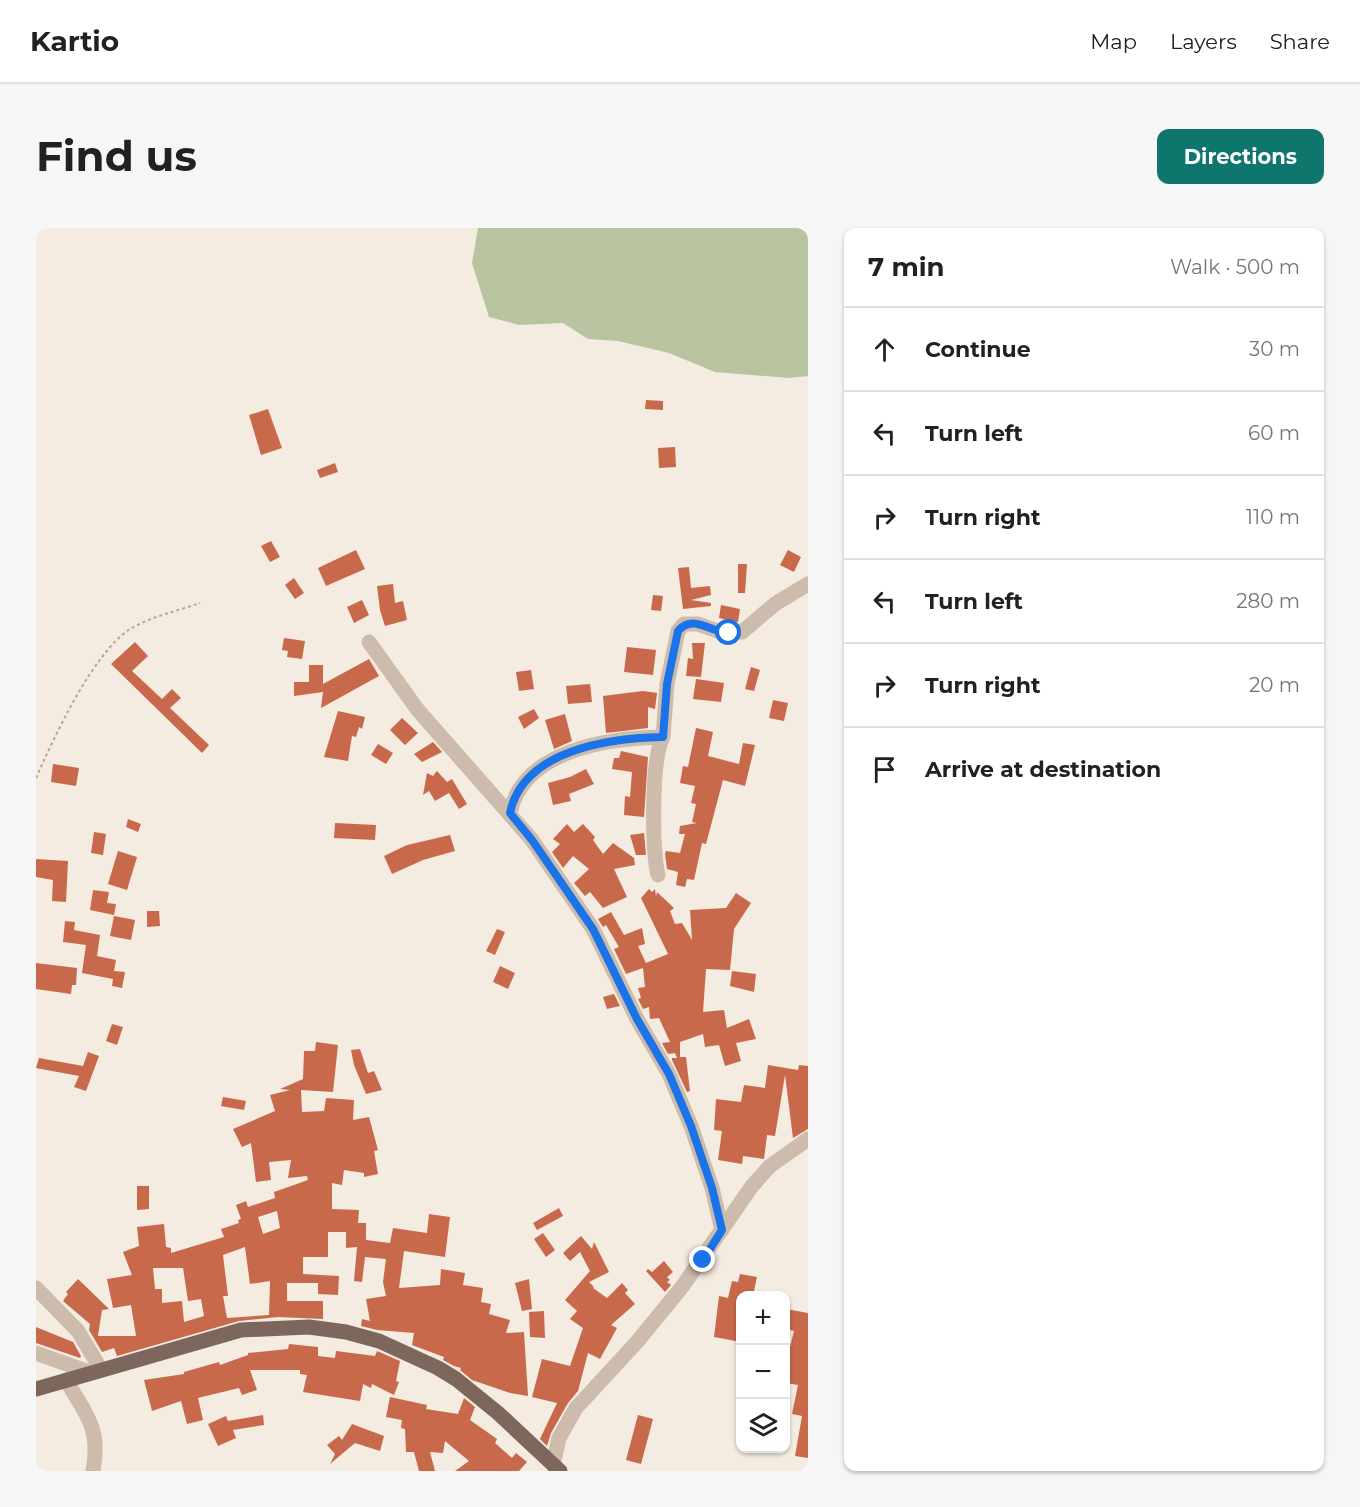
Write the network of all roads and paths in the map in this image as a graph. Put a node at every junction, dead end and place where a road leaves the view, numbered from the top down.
1 (808, 584) edge
2 (200, 603) dead end
3 (369, 642) dead end
4 (663, 737) junction
5 (36, 778) edge
6 (510, 813) junction
7 (658, 875) dead end
8 (808, 1138) edge
9 (722, 1230) junction
10 (36, 1288) edge
11 (36, 1353) edge
12 (95, 1370) junction
13 (66, 1380) junction
14 (36, 1389) edge
15 (556, 1468) edge
16 (93, 1471) edge

1 - 4 street
2 - 5 path
3 - 6 street
4 - 6 street
4 - 7 street
6 - 9 street
8 - 9 street
9 - 15 street
10 - 12 street
11 - 12 street
12 - 13 main road
12 - 15 main road
13 - 14 main road
13 - 16 street

